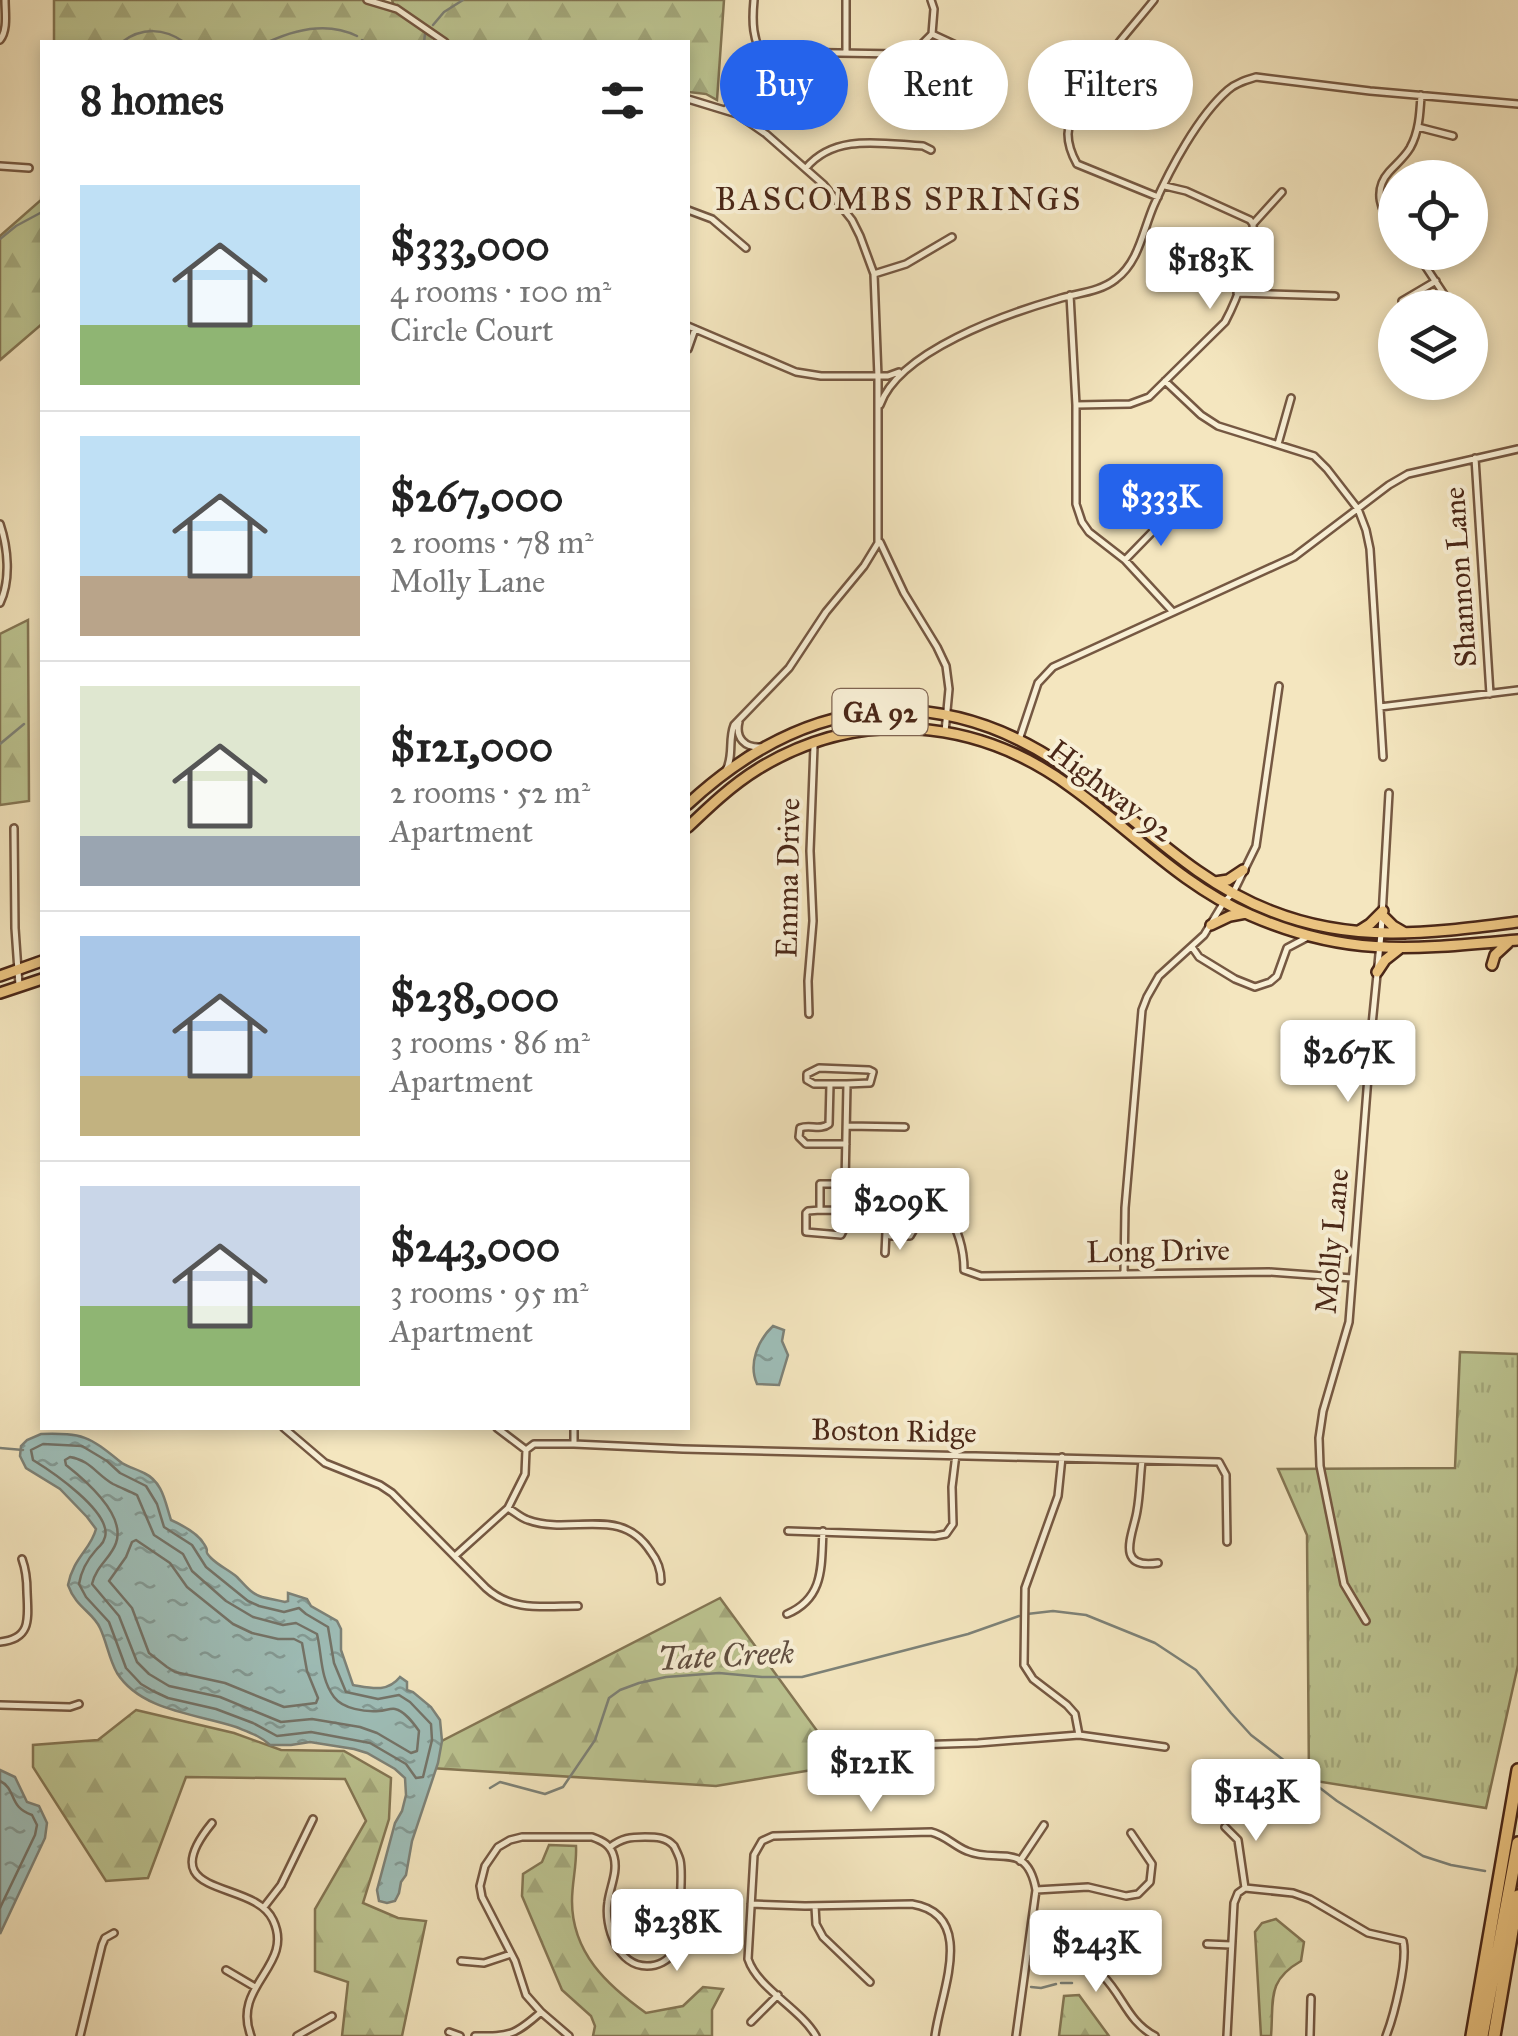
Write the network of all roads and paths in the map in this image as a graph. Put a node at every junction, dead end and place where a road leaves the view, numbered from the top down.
1 (5, 0) edge
2 (366, 0) edge
3 (754, 0) edge
4 (846, 0) edge
5 (931, 0) edge
6 (1154, 0) edge
7 (3, 9) edge
8 (932, 34) junction
9 (0, 40) edge
10 (441, 40) edge
11 (755, 40) edge
12 (846, 40) edge
13 (945, 40) edge
14 (848, 53) edge
15 (1422, 95) junction
16 (690, 100) edge
17 (1518, 104) edge
18 (720, 107) edge
19 (1418, 127) junction
20 (760, 130) edge
21 (1453, 136) dead end
22 (931, 150) dead end
23 (1401, 160) edge
24 (0, 166) edge
25 (29, 168) dead end
26 (806, 168) junction
27 (1165, 186) junction
28 (1282, 192) dead end
29 (1158, 197) junction
30 (690, 211) edge
31 (1253, 224) junction
32 (952, 237) dead end
33 (746, 248) dead end
34 (1428, 270) edge
35 (874, 274) junction
36 (1436, 281) junction
37 (1420, 290) edge
38 (1441, 290) edge
39 (1237, 293) junction
40 (1070, 295) junction
41 (1335, 296) dead end
42 (690, 327) edge
43 (696, 329) junction
44 (690, 344) edge
45 (907, 369) junction
46 (878, 380) junction
47 (1165, 381) junction
48 (892, 382) junction
49 (1291, 398) dead end
50 (1076, 405) junction
51 (877, 414) junction
52 (1278, 444) junction
53 (1518, 449) edge
54 (1476, 458) junction
55 (1358, 509) junction
56 (1166, 513) dead end
57 (0, 524) edge
58 (879, 538) junction
59 (1125, 560) junction
60 (0, 604) edge
61 (1173, 612) junction
62 (1278, 686) dead end
63 (1518, 690) edge
64 (1490, 694) junction
65 (1380, 707) junction
66 (947, 714) junction
67 (744, 715) junction
68 (945, 732) junction
69 (1019, 740) junction
70 (814, 742) junction
71 (761, 747) junction
72 (1383, 757) dead end
73 (724, 772) junction
74 (1389, 792) dead end
75 (690, 802) edge
76 (690, 825) edge
77 (14, 828) dead end
78 (1243, 870) junction
79 (1214, 882) junction
80 (1232, 893) junction
81 (1224, 902) junction
82 (1382, 913) junction
83 (1246, 914) junction
84 (1518, 922) edge
85 (1211, 925) junction
86 (1356, 932) junction
87 (1381, 934) junction
88 (1408, 934) junction
89 (1310, 937) junction
90 (1514, 941) edge
91 (1192, 947) junction
92 (1380, 948) junction
93 (1400, 949) junction
94 (40, 962) edge
95 (1492, 965) dead end
96 (18, 970) junction
97 (1377, 972) junction
98 (0, 976) edge
99 (40, 979) edge
100 (19, 987) junction
101 (0, 993) edge
102 (809, 1014) dead end
103 (830, 1084) junction
104 (847, 1084) junction
105 (847, 1126) junction
106 (905, 1127) dead end
107 (846, 1144) junction
108 (924, 1177) dead end
109 (845, 1184) junction
110 (916, 1196) junction
111 (943, 1200) junction
112 (820, 1210) junction
113 (844, 1210) junction
114 (886, 1212) junction
115 (913, 1212) junction
116 (886, 1232) junction
117 (885, 1253) dead end
118 (1124, 1274) junction
119 (1352, 1278) junction
120 (286, 1430) edge
121 (500, 1430) edge
122 (574, 1430) edge
123 (574, 1444) junction
124 (526, 1450) junction
125 (956, 1454) junction
126 (1062, 1457) junction
127 (1142, 1461) junction
128 (508, 1508) junction
129 (788, 1530) dead end
130 (824, 1531) junction
131 (1227, 1542) dead end
132 (456, 1556) junction
133 (22, 1559) dead end
134 (1158, 1562) dead end
135 (661, 1581) dead end
136 (578, 1606) dead end
137 (787, 1614) dead end
138 (1366, 1621) dead end
139 (0, 1642) edge
140 (0, 1704) edge
141 (79, 1704) dead end
142 (1079, 1734) junction
143 (1165, 1747) dead end
144 (871, 1750) dead end
145 (1518, 1770) edge
146 (313, 1819) dead end
147 (212, 1823) dead end
148 (1044, 1824) dead end
149 (1225, 1827) dead end
150 (1132, 1833) dead end
151 (1518, 1843) edge
152 (610, 1847) junction
153 (1020, 1861) junction
154 (1245, 1888) junction
155 (1036, 1890) junction
156 (1518, 1896) edge
157 (751, 1904) junction
158 (815, 1906) junction
159 (264, 1907) junction
160 (114, 1933) dead end
161 (1207, 1944) dead end
162 (1231, 1945) junction
163 (1028, 1952) junction
164 (511, 1954) junction
165 (667, 1959) junction
166 (461, 1961) dead end
167 (674, 1967) dead end
168 (226, 1970) dead end
169 (870, 1982) dead end
170 (255, 1987) junction
171 (778, 1995) junction
172 (1311, 1998) dead end
173 (541, 2012) junction
174 (332, 2016) dead end
175 (752, 2022) dead end
176 (449, 2032) dead end
177 (80, 2036) edge
178 (251, 2036) edge
179 (297, 2036) edge
180 (460, 2036) edge
181 (474, 2036) edge
182 (570, 2036) edge
183 (816, 2036) edge
184 (934, 2036) edge
185 (1016, 2036) edge
186 (1155, 2036) edge
187 (1227, 2036) edge
188 (1310, 2036) edge
189 (1386, 2036) edge
190 (1472, 2036) edge
191 (1482, 2036) edge
192 (1494, 2036) edge

1 - 7 street
2 - 10 street
3 - 11 street
4 - 12 street
5 - 8 street
6 - 29 street
7 - 9 street
8 - 13 street
8 - 14 street
15 - 17 street
15 - 19 street
15 - 27 street
16 - 18 street
19 - 21 street
19 - 23 street
20 - 26 street
22 - 26 street
24 - 25 street
26 - 35 street
27 - 29 street
27 - 31 street
28 - 31 street
29 - 40 street
30 - 33 street
31 - 39 street
32 - 35 street
34 - 36 street
35 - 46 street
36 - 37 street
36 - 38 street
39 - 41 street
39 - 47 street
40 - 45 street
40 - 50 street
42 - 43 street
43 - 44 street
43 - 46 street
45 - 46 street
45 - 48 street
46 - 48 street
46 - 51 street
47 - 50 street
47 - 52 street
48 - 51 street
49 - 52 street
50 - 59 street
51 - 58 street
52 - 55 street
53 - 54 street
54 - 55 street
54 - 64 street, Shannon Lane
55 - 61 street
55 - 65 street
56 - 59 street
57 - 60 street
58 - 66 street
58 - 67 street
59 - 61 street
61 - 69 street
62 - 78 street
63 - 64 street
64 - 65 street
65 - 72 street
66 - 68 street
66 - 69 main road, Highway 92 / GA 92
66 - 71 main road, Highway 92 / GA 92
67 - 71 street
67 - 73 street
68 - 70 main road, Highway 92 / GA 92
68 - 81 main road, Highway 92 / GA 92
69 - 79 main road, Highway 92 / GA 92
70 - 76 main road, Highway 92 / GA 92
70 - 102 street, Emma Drive
71 - 73 main road, Highway 92 / GA 92
73 - 75 main road, Highway 92 / GA 92
74 - 82 street, Molly Lane
77 - 96 street
78 - 79 main road
78 - 80 street
79 - 80 main road, Highway 92 / GA 92
80 - 81 street
80 - 86 main road, Highway 92 / GA 92
81 - 83 main road, Highway 92 / GA 92
81 - 85 street
82 - 86 main road
82 - 87 street, Molly Lane
82 - 88 main road
83 - 85 main road
83 - 89 main road, Highway 92 / GA 92
84 - 88 main road, Highway 92 / GA 92
85 - 91 street
86 - 87 main road, Highway 92 / GA 92
87 - 88 main road, Highway 92 / GA 92
87 - 92 street, Molly Lane
89 - 91 street
89 - 92 main road, Highway 92 / GA 92
90 - 93 main road, Highway 92 / GA 92
90 - 95 main road
91 - 118 street
92 - 93 main road, Highway 92 / GA 92
92 - 97 street, Molly Lane
93 - 97 main road
94 - 96 main road
96 - 98 main road
96 - 100 street
97 - 119 street, Molly Lane
99 - 100 main road
100 - 101 main road
103 - 104 street
103 - 104 street
103 - 107 street
104 - 105 street
105 - 106 street
105 - 107 street
107 - 109 street
108 - 111 street
109 - 110 street
109 - 112 street
110 - 111 street
110 - 115 street
111 - 118 street, Long Drive
112 - 113 street
112 - 113 street
113 - 114 street
114 - 115 street
114 - 116 street
115 - 116 street
116 - 117 street
118 - 119 street, Long Drive
119 - 138 street, Molly Lane
120 - 132 street
121 - 124 street
122 - 123 street
123 - 124 street, Boston Ridge
123 - 125 street, Boston Ridge
124 - 128 street
125 - 126 street, Boston Ridge
125 - 130 street
126 - 127 street, Boston Ridge
126 - 142 street
127 - 131 street, Boston Ridge
127 - 134 street
128 - 132 street
128 - 135 street
129 - 130 street
130 - 137 street
132 - 136 street
133 - 139 street
140 - 141 street
142 - 143 street
142 - 144 street
145 - 190 highway
146 - 159 street
147 - 159 street
148 - 153 street
149 - 154 street
150 - 155 street
151 - 191 highway
152 - 164 street
152 - 165 street
152 - 165 street
153 - 155 street
153 - 157 street
154 - 162 street
154 - 189 street
155 - 163 street
156 - 192 highway
157 - 158 street
157 - 171 street
158 - 169 street
158 - 184 street
159 - 170 street
160 - 177 street
161 - 162 street
162 - 187 street
163 - 185 street
163 - 186 street
164 - 166 street
164 - 173 street
165 - 167 street
168 - 170 street
170 - 178 street
171 - 175 street
171 - 183 street
172 - 188 street
173 - 181 street
173 - 182 street
174 - 179 street
176 - 180 street

